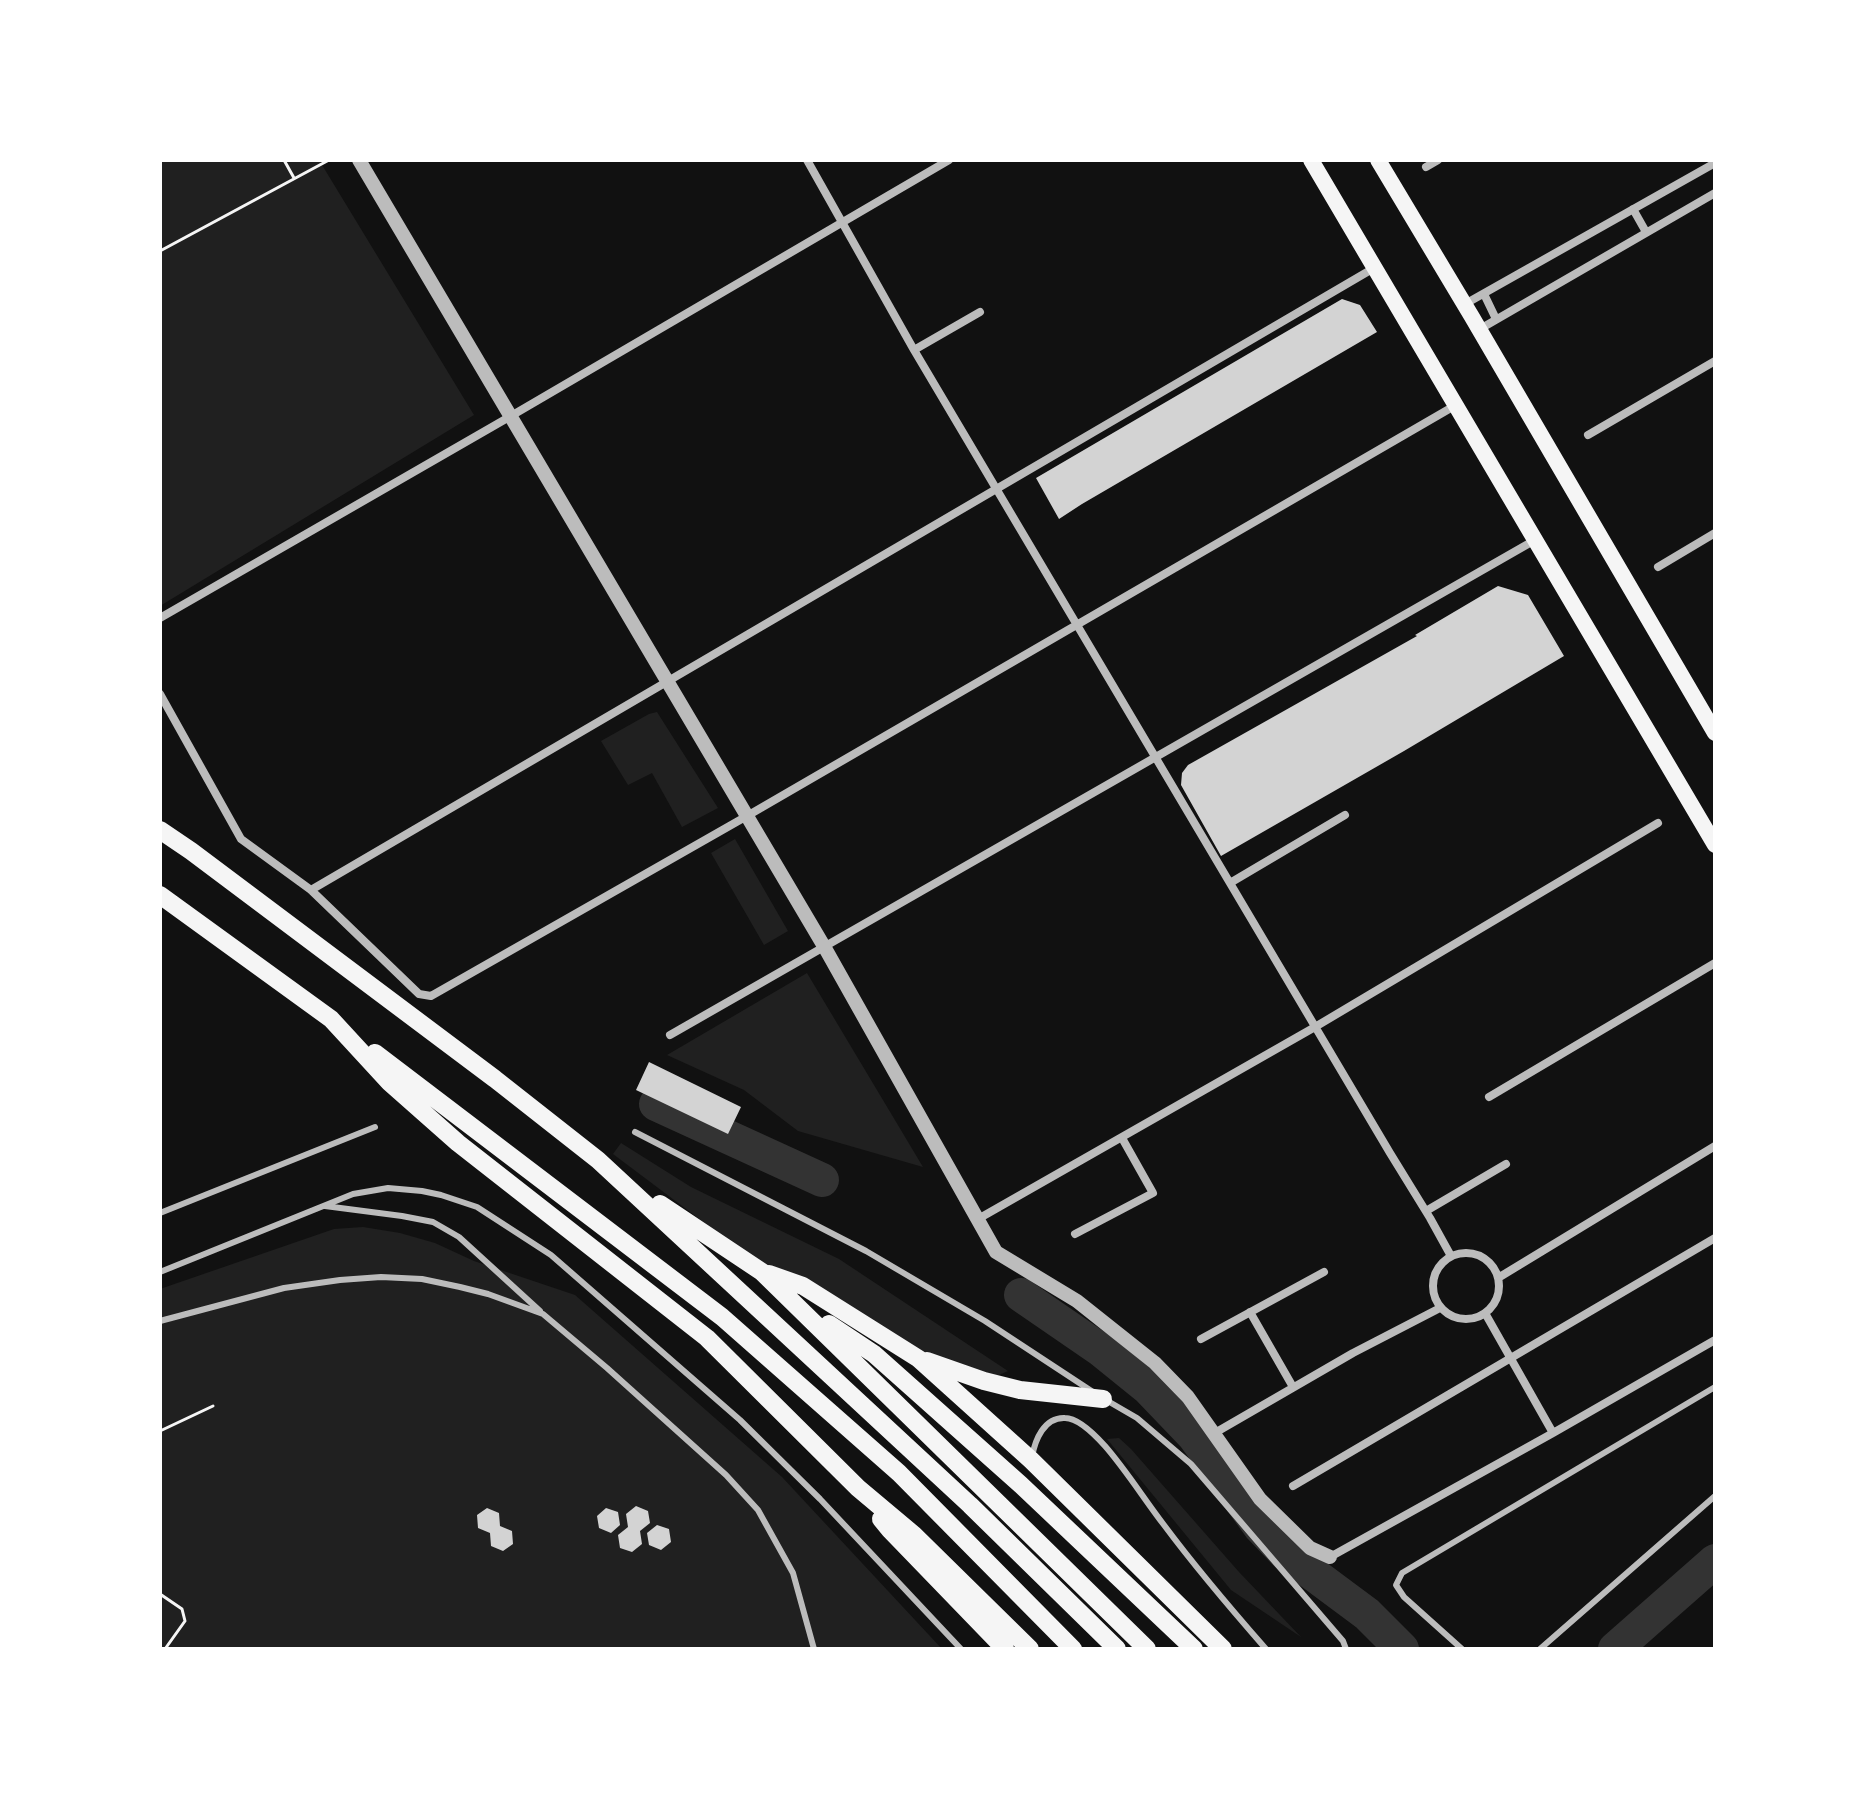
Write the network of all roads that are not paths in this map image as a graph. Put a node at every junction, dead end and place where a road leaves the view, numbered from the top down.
1 (359, 160) edge
2 (807, 160) edge
3 (949, 160) edge
4 (1311, 160) edge
5 (1378, 160) edge
6 (1438, 160) edge
7 (1715, 163) edge
8 (1426, 167) dead end
9 (1715, 193) edge
10 (1633, 209) junction
11 (843, 222) junction
12 (1646, 232) junction
13 (1374, 268) junction
14 (1484, 294) junction
15 (1465, 305) junction
16 (980, 312) dead end
17 (1496, 319) junction
18 (1479, 329) junction
19 (914, 350) junction
20 (1715, 361) edge
21 (1456, 405) junction
22 (511, 416) junction
23 (1588, 435) dead end
24 (996, 489) junction
25 (1715, 533) edge
26 (1535, 540) junction
27 (1658, 567) dead end
28 (160, 618) edge
29 (1077, 625) junction
30 (668, 681) junction
31 (160, 694) edge
32 (1715, 733) edge
33 (1156, 758) junction
34 (1345, 815) dead end
35 (747, 816) junction
36 (1658, 823) dead end
37 (160, 830) edge
38 (1715, 845) edge
39 (1230, 883) junction
40 (311, 890) junction
41 (160, 895) edge
42 (825, 948) junction
43 (1715, 963) edge
44 (331, 1019) junction
45 (1315, 1027) junction
46 (670, 1035) dead end
47 (1489, 1097) dead end
48 (375, 1127) dead end
49 (635, 1132) dead end
50 (1122, 1138) junction
51 (1715, 1146) edge
52 (1506, 1164) dead end
53 (614, 1174) junction
54 (324, 1206) junction
55 (1426, 1211) junction
56 (160, 1213) edge
57 (978, 1219) junction
58 (1075, 1234) dead end
59 (1715, 1238) edge
60 (1451, 1256) junction
61 (160, 1272) edge
62 (762, 1272) junction
63 (1324, 1272) dead end
64 (1498, 1278) junction
65 (1440, 1308) junction
66 (1250, 1312) junction
67 (1485, 1313) junction
68 (543, 1314) junction
69 (160, 1321) edge
70 (1201, 1339) dead end
71 (1715, 1340) edge
72 (919, 1359) junction
73 (1511, 1359) junction
74 (1293, 1387) junction
75 (1715, 1387) edge
76 (1103, 1399) junction
77 (1553, 1433) junction
78 (1213, 1434) junction
79 (1031, 1460) junction
80 (1293, 1486) dead end
81 (858, 1488) junction
82 (1715, 1496) edge
83 (1330, 1557) joint
84 (814, 1649) edge
85 (961, 1649) edge
86 (1005, 1649) edge
87 (1030, 1649) edge
88 (1073, 1649) edge
89 (1117, 1649) edge
90 (1147, 1649) edge
91 (1194, 1649) edge
92 (1223, 1649) edge
93 (1266, 1649) edge
94 (1346, 1649) edge
95 (1462, 1649) edge
96 (1540, 1649) edge

1 - 22 street
2 - 11 street
3 - 11 street
4 - 13 main road
5 - 15 main road
6 - 8 street
7 - 10 street
9 - 12 street
10 - 12 street
10 - 14 street
11 - 19 street
11 - 22 street
12 - 17 street
13 - 21 main road
13 - 24 street
14 - 15 street
14 - 17 street
15 - 18 main road
16 - 19 street
17 - 18 street
18 - 32 main road
19 - 24 street
20 - 23 street
21 - 26 main road
21 - 29 street
22 - 28 street
22 - 30 street
24 - 29 street
24 - 30 street
25 - 27 street
26 - 33 street
26 - 38 main road
29 - 33 street
29 - 35 street
30 - 35 street
30 - 40 street
31 - 40 street
33 - 39 street
33 - 42 street
34 - 39 street
35 - 40 street
35 - 42 street
36 - 45 street
37 - 53 highway
39 - 45 street
41 - 44 highway
42 - 46 street
42 - 57 street
43 - 47 street
44 - 81 highway
44 - 88 highway
45 - 50 street
45 - 55 street
48 - 56 lane
49 - 76 lane
50 - 57 street
50 - 58 street
51 - 64 street
52 - 55 street
53 - 62 highway
53 - 89 highway
54 - 61 lane
54 - 68 lane
54 - 85 lane
55 - 60 street
57 - 78 street
59 - 73 street
60 - 64 street
60 - 65 street
62 - 72 highway
62 - 90 highway
62 - 91 highway
63 - 66 street
64 - 67 street
65 - 67 street
65 - 74 street
66 - 70 street
66 - 74 street
67 - 73 street
68 - 69 lane
68 - 84 lane
71 - 77 street
72 - 76 highway
72 - 79 highway
73 - 77 street
73 - 80 street
74 - 78 street
75 - 95 lane
76 - 94 lane
77 - 83 street
78 - 83 street
79 - 92 highway
79 - 93 lane
81 - 86 highway
81 - 87 highway
82 - 96 lane

